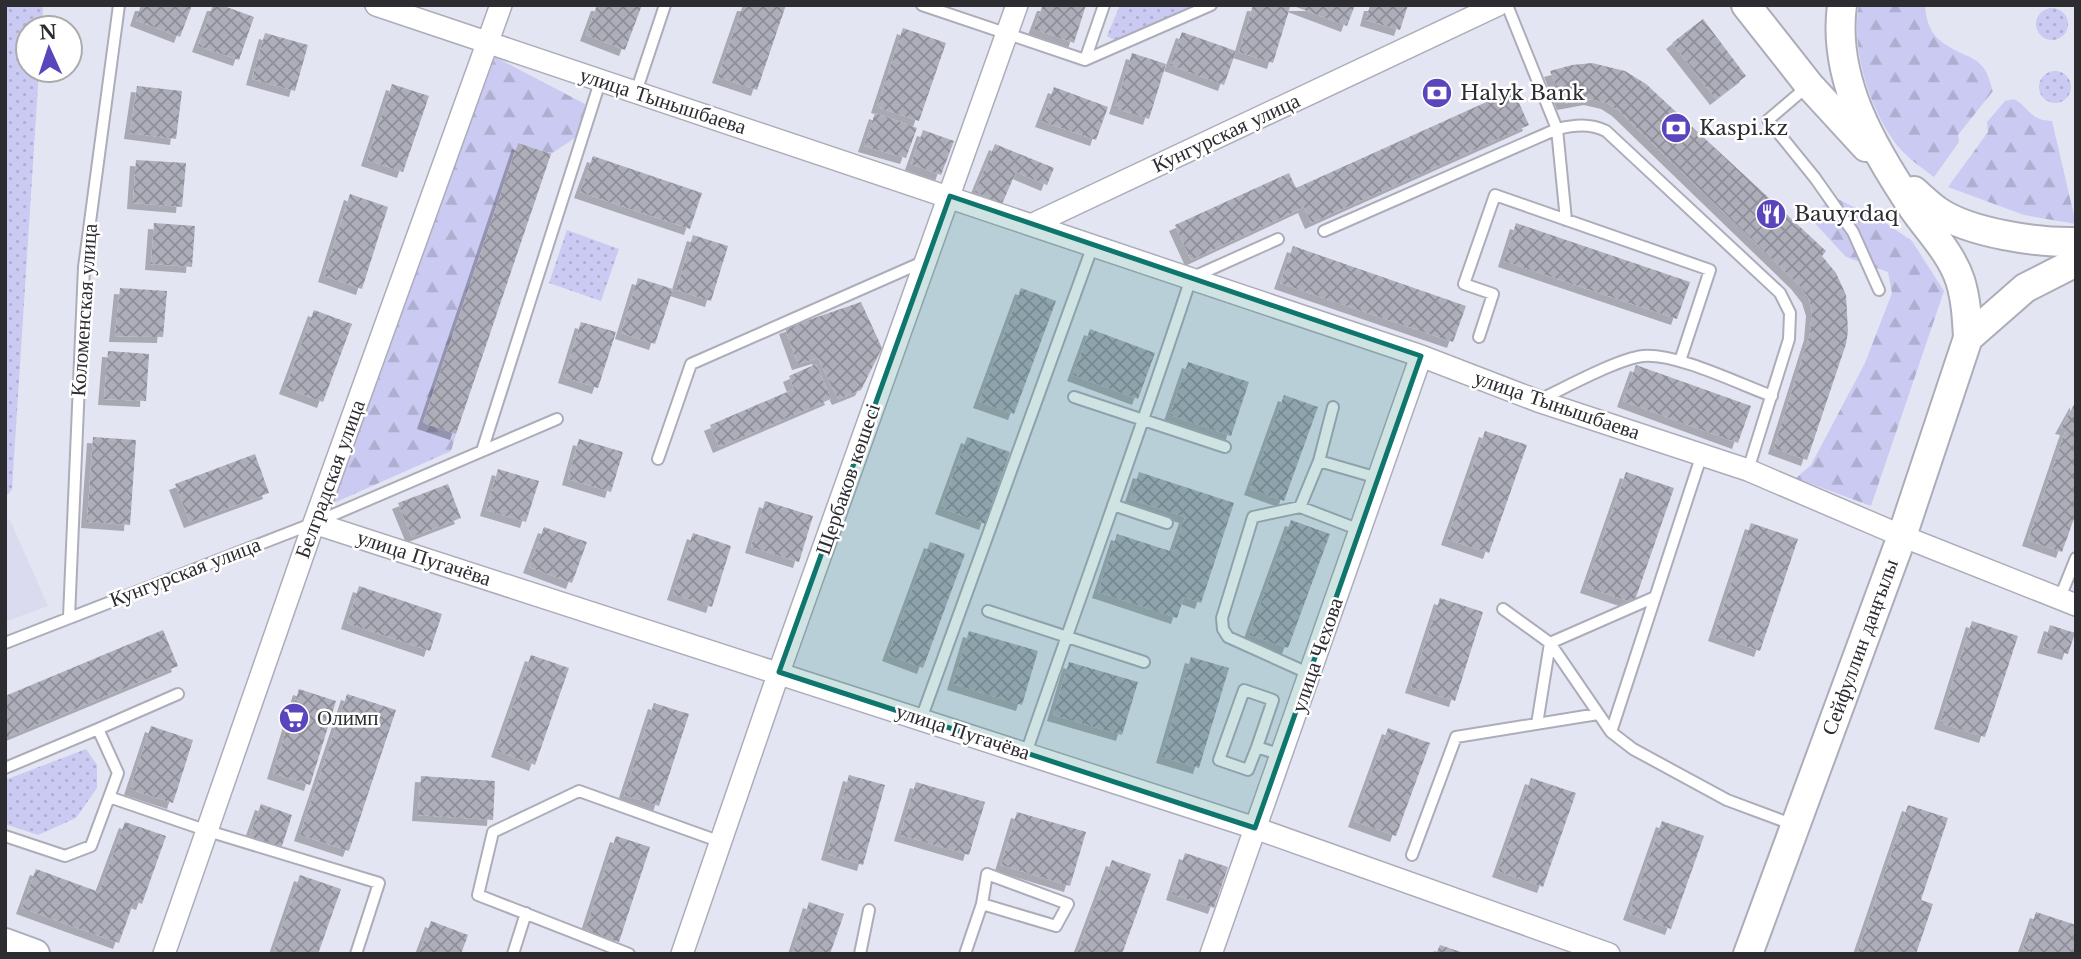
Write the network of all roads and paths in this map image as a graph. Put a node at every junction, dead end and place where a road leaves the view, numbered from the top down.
1 (119, 5) edge
2 (376, 5) edge
3 (501, 5) edge
4 (665, 5) edge
5 (922, 5) edge
6 (1017, 5) edge
7 (1104, 5) edge
8 (1211, 5) edge
9 (1498, 5) edge
10 (1507, 5) edge
11 (1746, 5) edge
12 (1842, 5) edge
13 (1006, 35) junction
14 (488, 43) junction
15 (1085, 60) junction
16 (600, 82) junction
17 (1809, 85) junction
18 (636, 92) junction
19 (1557, 129) junction
20 (1893, 173) junction
21 (950, 196) junction
22 (1566, 220) junction
23 (1031, 225) junction
24 (1324, 231) dead end
25 (1278, 239) dead end
26 (2076, 242) edge
27 (1093, 245) junction
28 (925, 261) junction
29 (2076, 262) edge
30 (1191, 278) junction
31 (1879, 290) dead end
32 (1479, 337) dead end
33 (1968, 338) junction
34 (1421, 356) junction
35 (1680, 361) junction
36 (1772, 396) junction
37 (1074, 397) dead end
38 (1538, 401) junction
39 (1333, 407) dead end
40 (557, 419) dead end
41 (1144, 421) junction
42 (1225, 447) dead end
43 (482, 451) junction
44 (1702, 454) junction
45 (658, 459) dead end
46 (1319, 461) junction
47 (1748, 470) junction
48 (1378, 478) junction
49 (1113, 505) junction
50 (1300, 507) junction
51 (314, 523) junction
52 (1167, 523) dead end
53 (1360, 530) junction
54 (1902, 536) junction
55 (2076, 558) edge
56 (1655, 597) junction
57 (2067, 602) edge
58 (1503, 609) dead end
59 (988, 611) dead end
60 (69, 617) junction
61 (1066, 636) junction
62 (5, 643) edge
63 (1550, 643) junction
64 (1144, 662) dead end
65 (779, 672) junction
66 (1310, 674) junction
67 (178, 694) dead end
68 (1598, 714) junction
69 (921, 719) junction
70 (1537, 724) junction
71 (98, 729) junction
72 (1611, 732) junction
73 (1257, 747) junction
74 (1026, 753) junction
75 (1281, 755) junction
76 (5, 768) edge
77 (109, 797) junction
78 (1794, 825) junction
79 (1255, 828) junction
80 (208, 831) junction
81 (5, 836) edge
82 (721, 842) junction
83 (1412, 855) dead end
84 (982, 904) junction
85 (869, 910) dead end
86 (526, 913) junction
87 (5, 943) edge
88 (1606, 953) edge
89 (35, 954) edge
90 (164, 954) edge
91 (356, 954) edge
92 (513, 954) edge
93 (629, 954) edge
94 (682, 954) edge
95 (860, 954) edge
96 (965, 954) edge
97 (1211, 954) edge
98 (1748, 954) edge

1 - 60 lane, Коломенская улица
2 - 14 street, улица Тынышбаева
3 - 14 street, Белградская улица
4 - 18 lane
5 - 13 lane
6 - 13 street, Щербаков көшесі
7 - 15 lane
8 - 15 lane
9 - 23 street, Кунгурская улица
10 - 19 lane
11 - 17 main road
12 - 20 main road
13 - 15 lane
13 - 21 street, Щербаков көшесі
14 - 16 street, улица Тынышбаева
14 - 51 street, Белградская улица
16 - 18 street, улица Тынышбаева
16 - 43 lane
17 - 20 main road
17 - 31 lane
18 - 21 street, улица Тынышбаева
19 - 22 lane
19 - 24 lane
19 - 36 lane
20 - 26 main road
20 - 33 main road, Сейфуллин даңғылы
21 - 23 street
21 - 28 street, Щербаков көшесі
22 - 32 lane
22 - 35 lane
23 - 27 street, улица Тынышбаева
25 - 30 lane
27 - 30 street, улица Тынышбаева
27 - 69 lane
28 - 45 lane
28 - 65 street, Щербаков көшесі
29 - 33 main road
30 - 34 street, улица Тынышбаева
30 - 41 lane
33 - 54 main road, Сейфуллин даңғылы
34 - 38 street, улица Тынышбаева
34 - 48 street, улица Чехова
35 - 36 lane
35 - 38 lane
36 - 47 lane
37 - 41 lane
38 - 44 street, улица Тынышбаева
39 - 46 lane
40 - 43 lane, Кунгурская улица
41 - 42 lane
41 - 49 lane
43 - 51 lane, Кунгурская улица
44 - 47 street, улица Тынышбаева
44 - 56 lane
46 - 48 lane
46 - 50 lane
47 - 54 street, улица Тынышбаева
48 - 53 street, улица Чехова
49 - 52 lane
49 - 61 lane
50 - 53 lane
50 - 66 lane
51 - 60 lane, Кунгурская улица
51 - 65 street, улица Пугачёва
51 - 80 street, Белградская улица
53 - 66 street, улица Чехова
54 - 57 street, улица Тынышбаева
54 - 78 main road, Сейфуллин даңғылы
55 - 57 lane
56 - 63 lane
56 - 72 lane
58 - 63 lane
59 - 61 lane
60 - 62 lane, Кунгурская улица
61 - 64 lane
61 - 74 lane
63 - 68 lane
63 - 70 lane
65 - 69 street, улица Пугачёва
65 - 82 street, Щербаков көшесі
66 - 75 street, улица Чехова
67 - 71 lane
68 - 70 lane
68 - 72 lane
69 - 74 street, улица Пугачёва
70 - 83 lane
71 - 76 lane
71 - 77 lane
72 - 78 lane
73 - 73 lane
73 - 75 lane
74 - 79 street, улица Пугачёва
75 - 79 street, улица Чехова
77 - 80 lane
77 - 81 lane
78 - 98 main road, Сейфуллин даңғылы
79 - 88 street, улица Пугачёва
79 - 97 street, улица Чехова
80 - 90 street, Белградская улица
80 - 91 lane
82 - 86 lane
82 - 94 street, Щербаков көшесі
84 - 84 lane
84 - 96 lane
85 - 95 lane
86 - 92 lane
86 - 93 lane
87 - 89 main road

